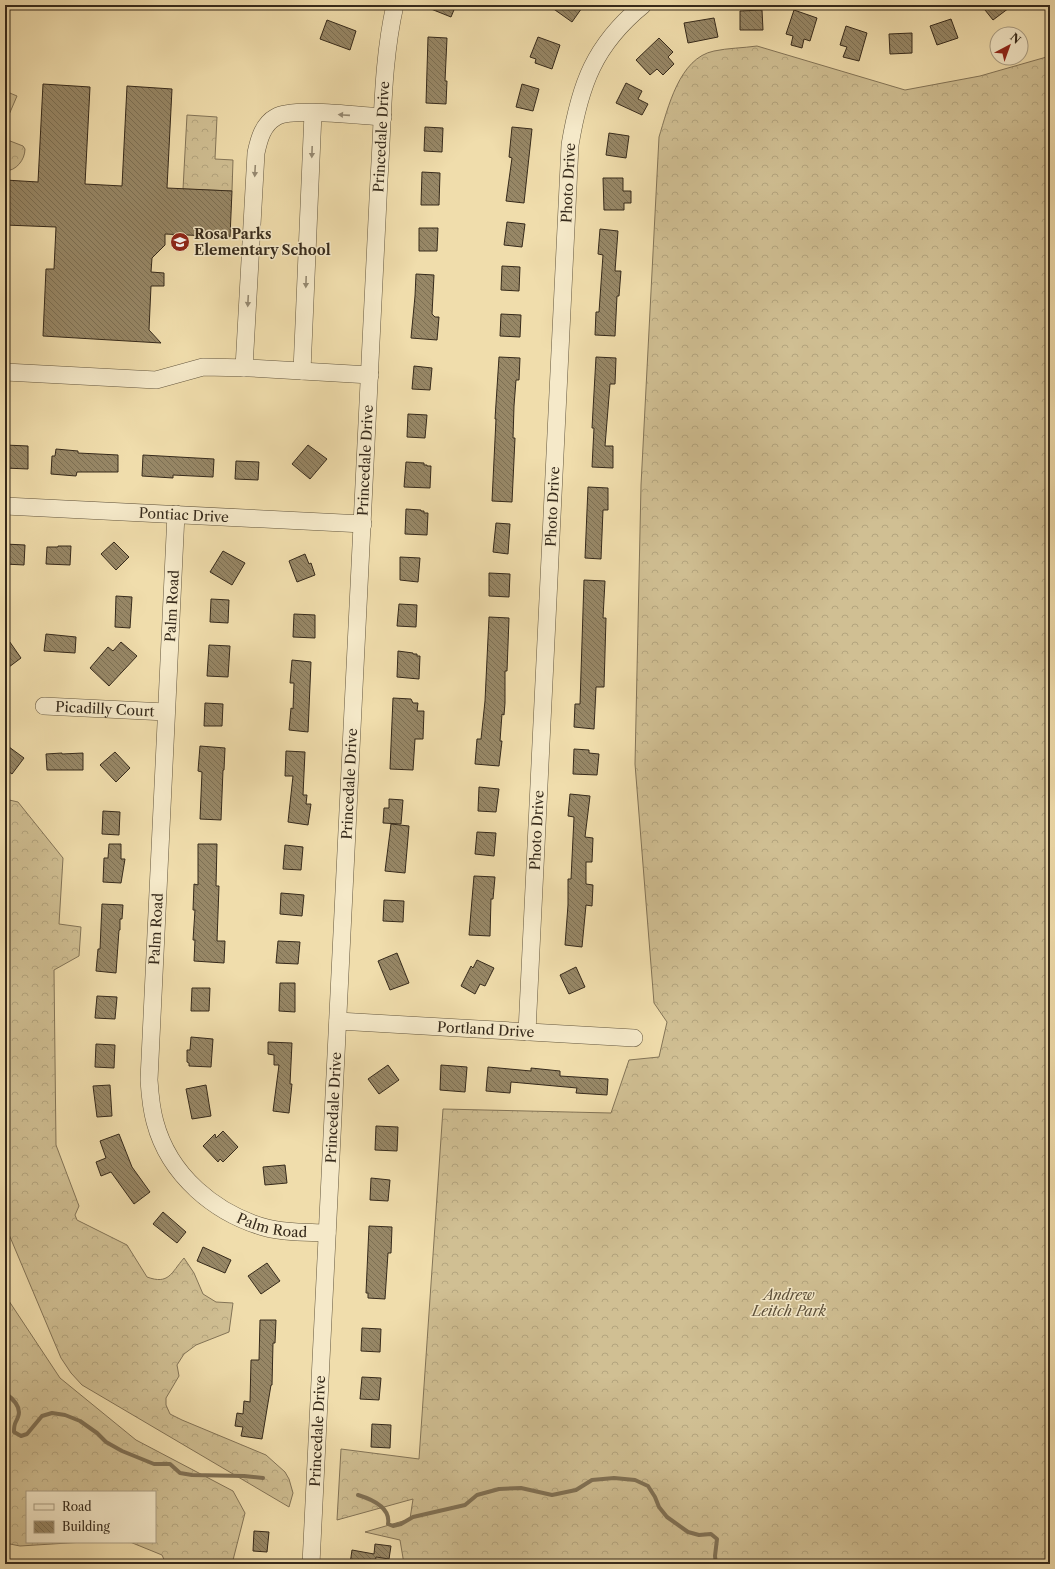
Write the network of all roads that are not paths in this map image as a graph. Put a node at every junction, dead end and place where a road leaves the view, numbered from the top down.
1 (395, 5) edge
2 (643, 5) edge
3 (313, 113) junction
4 (383, 117) junction
5 (244, 368) junction
6 (302, 371) junction
7 (5, 372) edge
8 (370, 375) junction
9 (5, 506) edge
10 (176, 514) junction
11 (363, 524) junction
12 (44, 706) dead end
13 (166, 712) junction
14 (338, 1021) junction
15 (527, 1032) junction
16 (634, 1038) dead end
17 (327, 1233) junction
18 (311, 1564) edge

1 - 4 street, Princedale Drive
2 - 15 street, Photo Drive
4 -> 3 street
3 -> 5 street
3 -> 6 street
4 - 8 street, Princedale Drive
5 - 6 street
5 - 7 street
6 - 8 street
8 - 11 street, Princedale Drive
9 - 10 street, Pontiac Drive
10 - 11 street, Pontiac Drive
10 - 13 street, Palm Road
11 - 14 street, Princedale Drive
12 - 13 street, Picadilly Court
13 - 17 street, Palm Road
14 - 15 street, Portland Drive
14 - 17 street, Princedale Drive
15 - 16 street, Portland Drive
17 - 18 street, Princedale Drive

